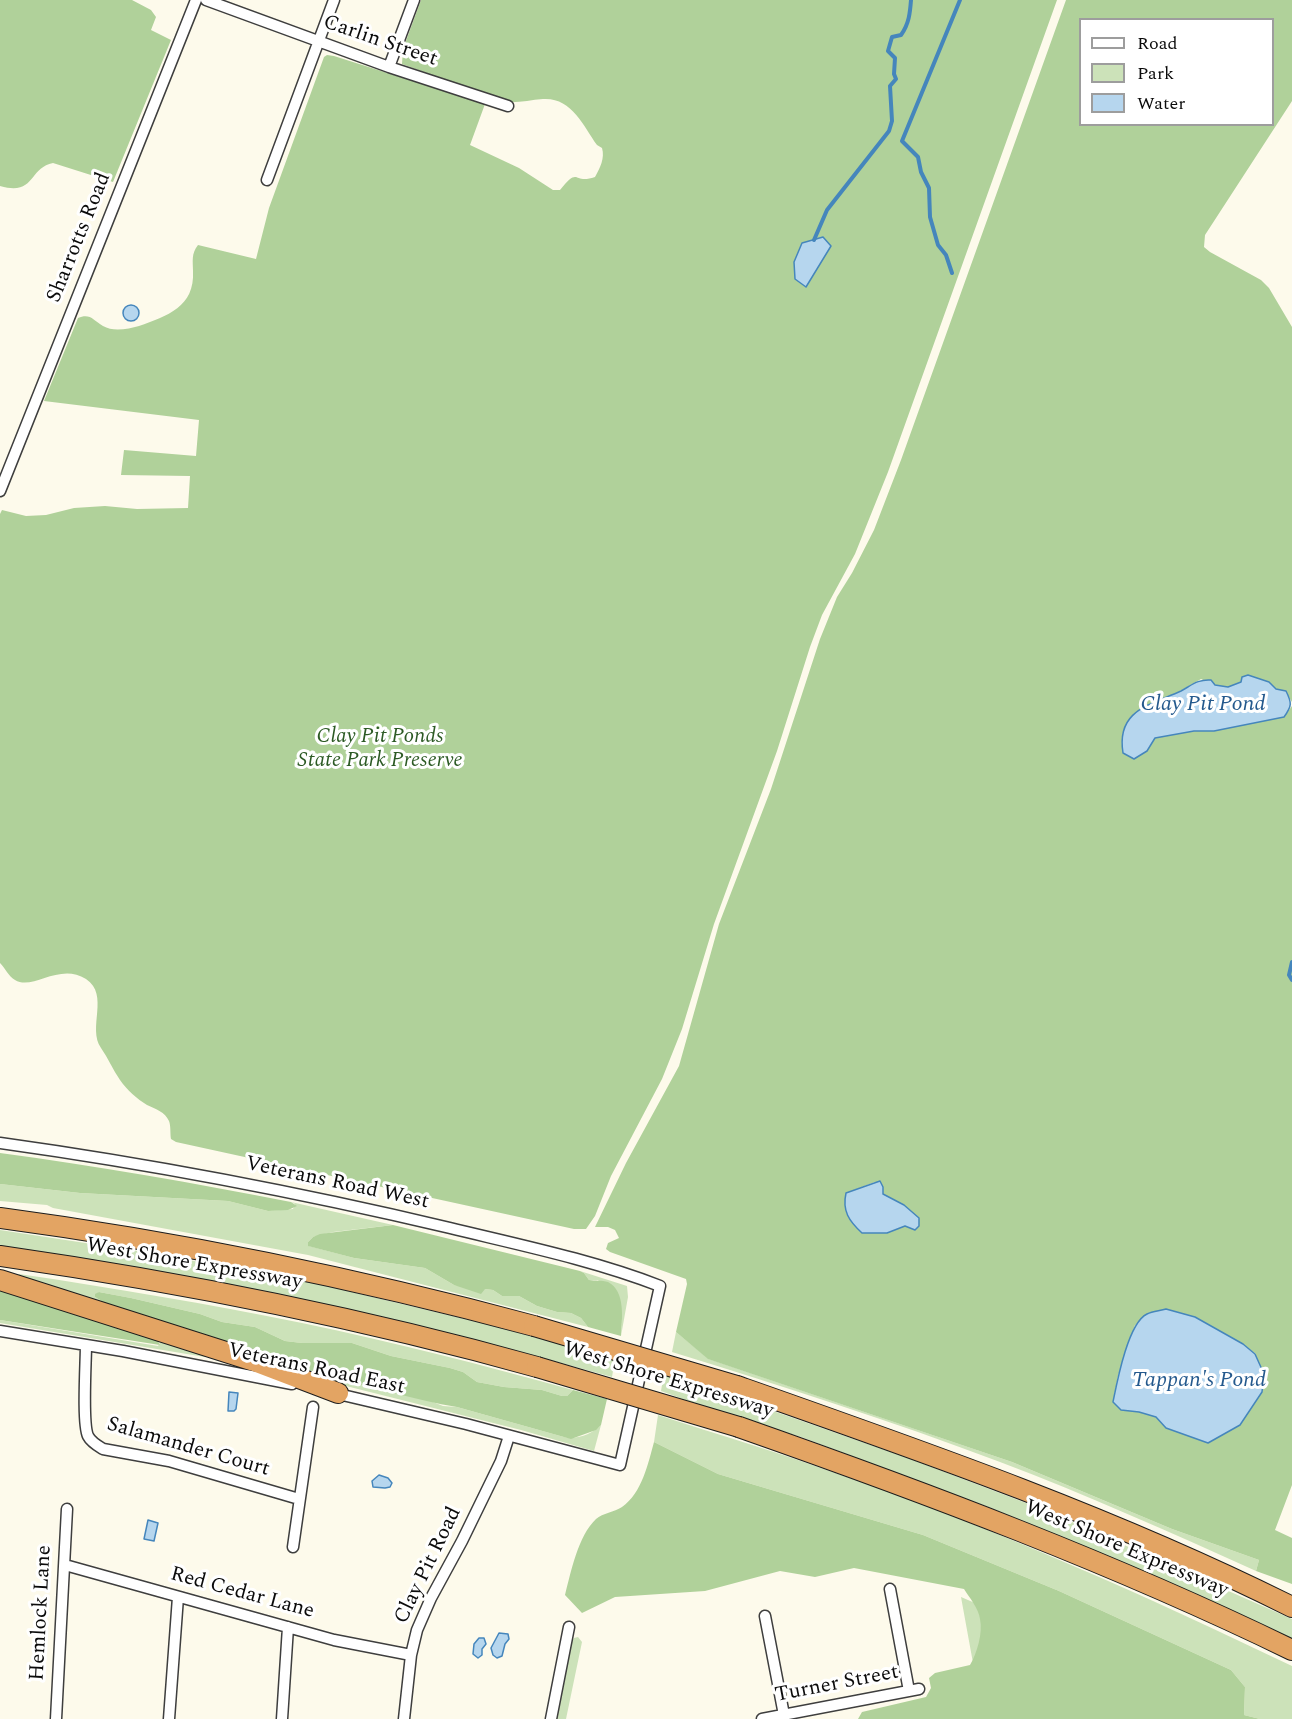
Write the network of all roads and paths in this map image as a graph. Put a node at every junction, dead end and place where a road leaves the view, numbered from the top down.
1 (196, 0) edge
2 (206, 0) edge
3 (334, 0) edge
4 (414, 0) edge
5 (319, 41) junction
6 (390, 67) junction
7 (507, 106) dead end
8 (267, 180) dead end
9 (0, 491) edge
10 (0, 1143) edge
11 (0, 1213) edge
12 (0, 1218) edge
13 (45, 1225) junction
14 (0, 1256) edge
15 (0, 1280) edge
16 (0, 1331) edge
17 (86, 1345) junction
18 (338, 1394) junction
19 (313, 1407) dead end
20 (509, 1436) junction
21 (620, 1465) joint
22 (299, 1499) junction
23 (67, 1509) dead end
24 (293, 1547) dead end
25 (65, 1565) junction
26 (1251, 1587) junction
27 (890, 1589) dead end
28 (178, 1597) junction
29 (1292, 1599) edge
30 (1292, 1607) edge
31 (765, 1616) dead end
32 (288, 1627) junction
33 (568, 1627) dead end
34 (1292, 1650) edge
35 (411, 1655) junction
36 (784, 1715) junction
37 (809, 1715) edge
38 (56, 1719) edge
39 (170, 1719) edge
40 (282, 1719) edge
41 (404, 1719) edge
42 (551, 1719) edge
43 (762, 1719) edge

1 - 9 street, Sharrotts Road
2 - 5 street, Carlin Street
3 - 5 street
4 - 6 street
5 - 6 street, Carlin Street
5 - 8 street
6 - 7 street, Carlin Street
10 - 21 street, Veterans Road West
11 - 13 highway
12 - 13 highway, West Shore Expressway
13 - 26 highway, West Shore Expressway, bridge
14 - 34 highway, West Shore Expressway, bridge
15 - 18 highway
16 - 17 street, Veterans Road East
17 - 18 street, Veterans Road East
17 - 22 street, Salamander Court
18 - 20 street, Veterans Road East
19 - 22 street
20 - 21 street, Veterans Road East
20 - 35 street, Clay Pit Road
22 - 24 street
23 - 25 street, Hemlock Lane
25 - 28 street, Red Cedar Lane
25 - 38 street, Hemlock Lane
26 - 29 highway
26 - 30 highway, West Shore Expressway
27 - 37 street, Turner Street
28 - 32 street, Red Cedar Lane
28 - 39 street
31 - 36 street
32 - 35 street, Red Cedar Lane
32 - 40 street
33 - 42 street
35 - 41 street, Clay Pit Road
36 - 37 street, Turner Street
36 - 43 street, Turner Street

